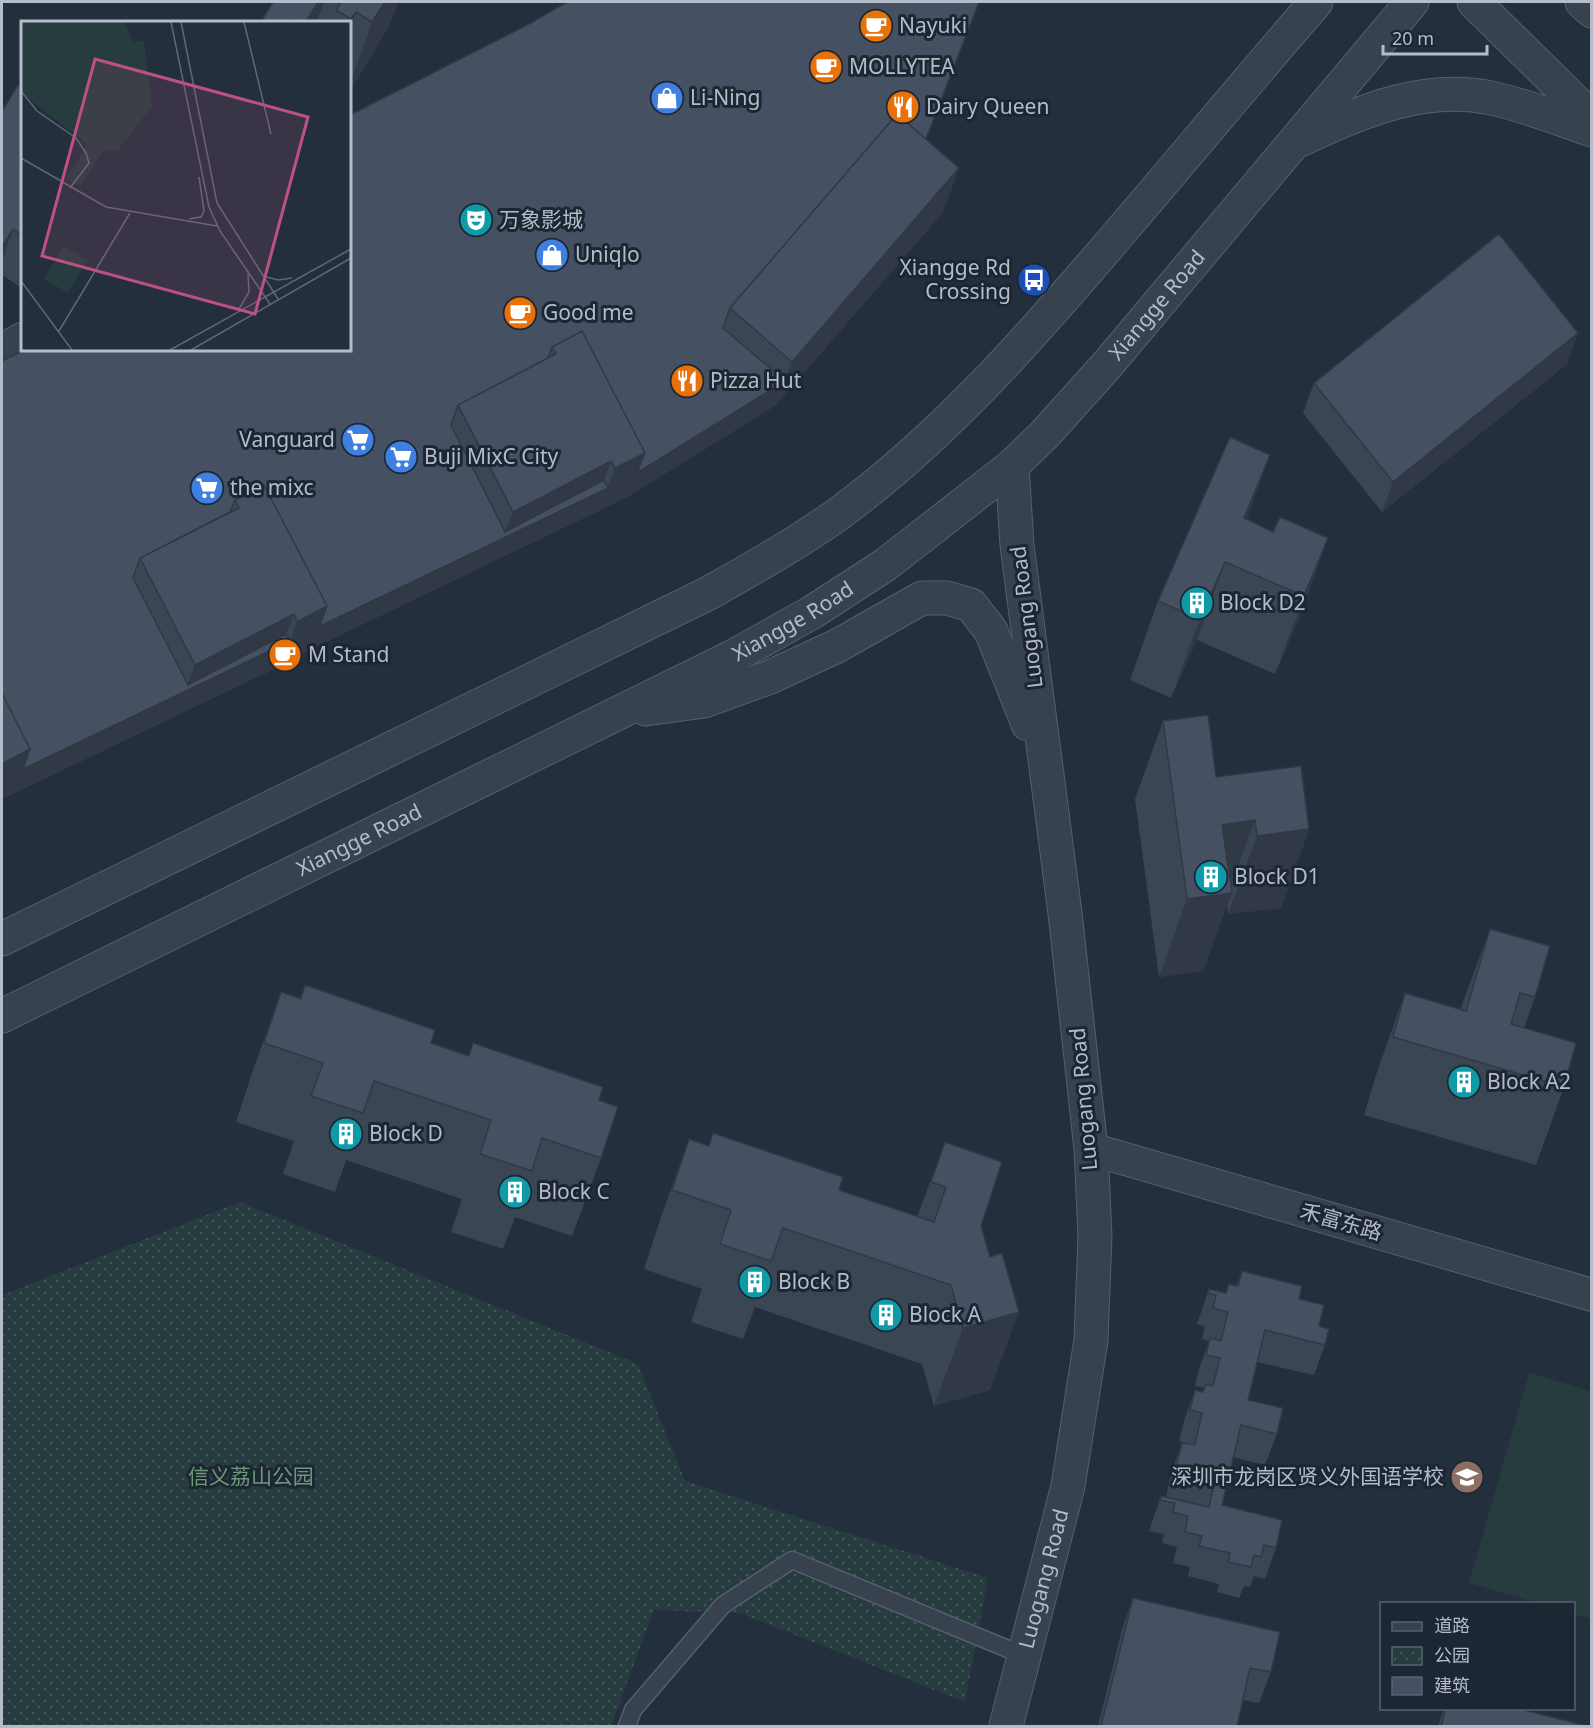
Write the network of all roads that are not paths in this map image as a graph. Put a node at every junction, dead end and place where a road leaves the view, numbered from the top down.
1 (1317, 2) edge
2 (1412, 2) edge
3 (1474, 2) edge
4 (1582, 2) edge
5 (1592, 11) edge
6 (1293, 16) edge
7 (1592, 118) edge
8 (1592, 130) edge
9 (1293, 144) junction
10 (21, 340) edge
11 (2, 350) edge
12 (1012, 466) junction
13 (618, 713) junction
14 (1046, 766) junction
15 (2, 939) edge
16 (2, 1016) edge
17 (1091, 1149) junction
18 (1592, 1295) edge
19 (1025, 1656) junction
20 (627, 1726) edge
21 (1006, 1726) edge

1 - 6 street
2 - 9 street, Xiangge Road
3 - 7 street
4 - 5 street
6 - 15 street
8 - 9 street
9 - 12 street, Xiangge Road
10 - 11 street
12 - 13 street, Xiangge Road
12 - 14 street, Luogang Road
13 - 14 street
13 - 16 street, Xiangge Road
14 - 17 street, Luogang Road
17 - 18 street, 禾富东路
17 - 19 street, Luogang Road
19 - 20 lane
19 - 21 street, Luogang Road

